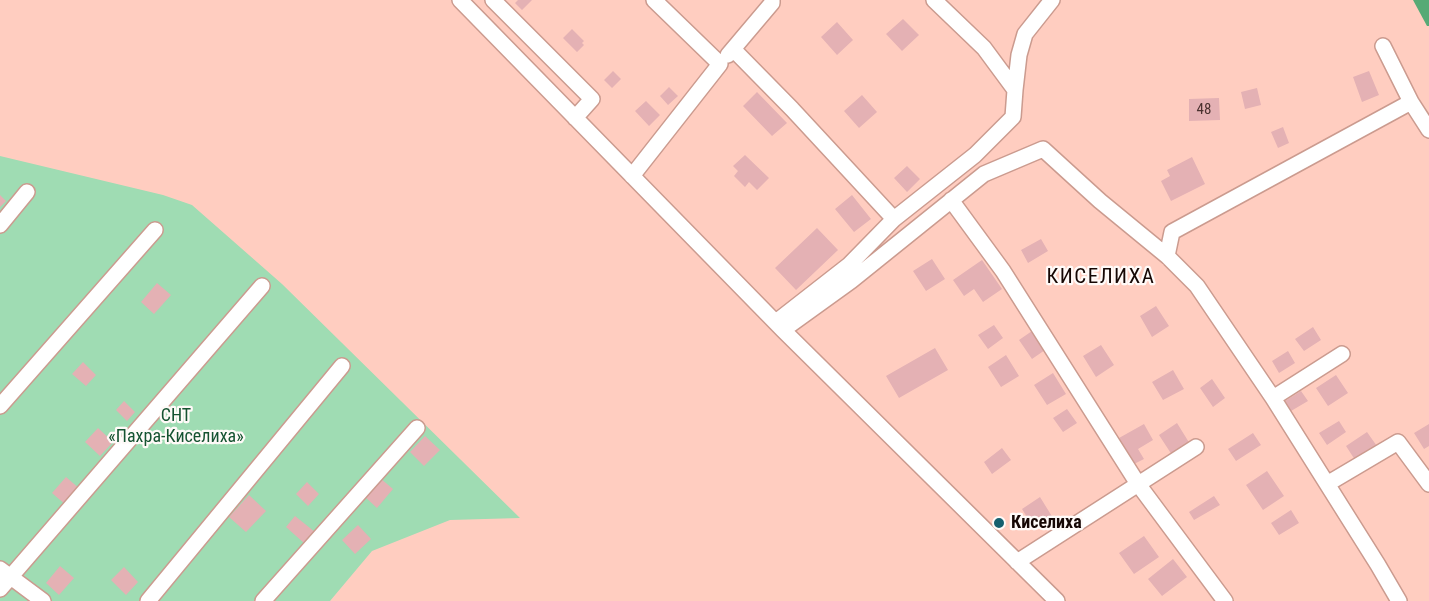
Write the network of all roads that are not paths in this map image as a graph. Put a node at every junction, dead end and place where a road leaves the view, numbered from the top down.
1 (459, 0) edge
2 (493, 0) edge
3 (654, 0) edge
4 (772, 0) edge
5 (934, 0) edge
6 (1052, 0) edge
7 (1383, 46) dead end
8 (734, 50) junction
9 (720, 64) junction
10 (1015, 90) junction
11 (1411, 102) junction
12 (575, 118) junction
13 (1429, 130) edge
14 (632, 176) junction
15 (27, 192) dead end
16 (951, 200) junction
17 (894, 219) junction
18 (0, 225) edge
19 (155, 230) dead end
20 (1167, 256) junction
21 (262, 286) dead end
22 (779, 326) junction
23 (1342, 354) dead end
24 (342, 366) dead end
25 (1273, 398) junction
26 (0, 406) edge
27 (417, 428) dead end
28 (1196, 447) dead end
29 (1138, 484) junction
30 (1327, 484) junction
31 (1429, 484) edge
32 (1017, 562) junction
33 (5, 573) edge
34 (0, 589) edge
35 (43, 601) edge
36 (148, 601) edge
37 (263, 601) edge
38 (1057, 601) edge
39 (1225, 601) edge
40 (1398, 601) edge

1 - 12 street
2 - 12 street
3 - 9 street
4 - 8 street
5 - 10 street
6 - 10 street
7 - 11 street
8 - 9 street
8 - 17 street
9 - 14 street
10 - 17 street
11 - 13 street
11 - 20 street
12 - 14 street
14 - 22 street
15 - 18 street
16 - 20 street
16 - 22 street
16 - 29 street
17 - 22 street
19 - 26 street
20 - 25 street
21 - 33 street
22 - 32 street
23 - 25 street
24 - 36 street
25 - 30 street
27 - 37 street
28 - 29 street
29 - 32 street
29 - 39 street
30 - 31 street
30 - 40 street
32 - 38 street
33 - 34 street
33 - 35 street

